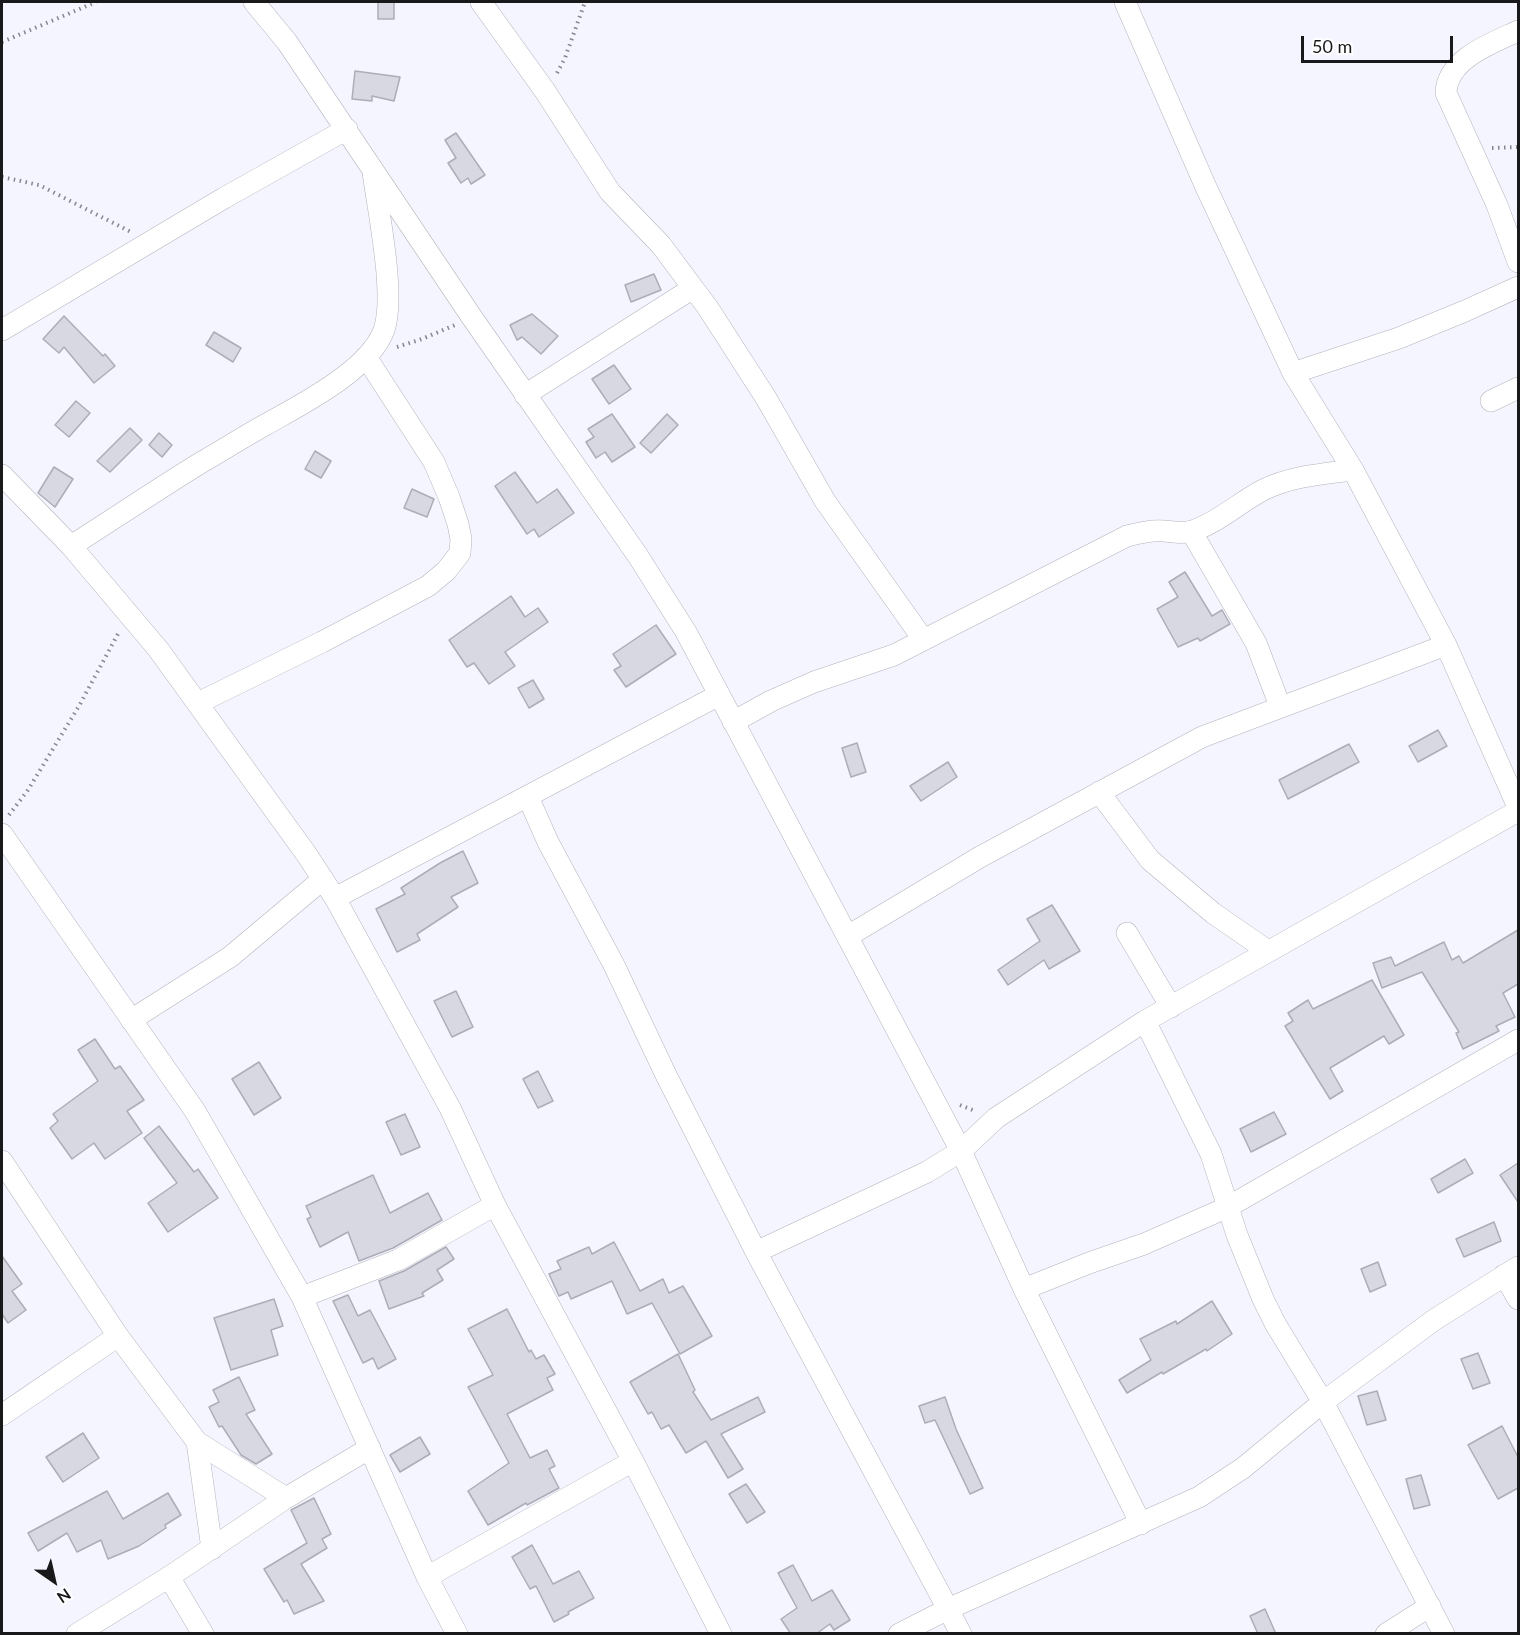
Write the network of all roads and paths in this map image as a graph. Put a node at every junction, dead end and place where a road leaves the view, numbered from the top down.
1 (96, 2) edge
2 (254, 2) edge
3 (481, 2) edge
4 (585, 2) edge
5 (1125, 2) edge
6 (1518, 31) edge
7 (2, 42) edge
8 (545, 90) junction
9 (346, 129) junction
10 (372, 166) junction
11 (2, 177) edge
12 (150, 241) junction
13 (1518, 262) edge
14 (1518, 287) edge
15 (693, 288) junction
16 (471, 316) junction
17 (2, 330) edge
18 (366, 357) junction
19 (1293, 373) junction
20 (1518, 388) edge
21 (525, 395) junction
22 (1491, 402) dead end
23 (1353, 470) junction
24 (2, 475) edge
25 (1191, 531) junction
26 (71, 546) junction
27 (129, 613) junction
28 (923, 639) junction
29 (1446, 645) junction
30 (719, 695) junction
31 (198, 703) junction
32 (1280, 706) junction
33 (733, 722) junction
34 (1099, 792) junction
35 (528, 797) junction
36 (1518, 809) edge
37 (4, 826) edge
38 (323, 879) junction
39 (335, 898) junction
40 (1128, 933) dead end
41 (848, 936) junction
42 (1268, 951) junction
43 (1171, 1007) junction
44 (131, 1020) junction
45 (1145, 1021) junction
46 (1518, 1041) edge
47 (961, 1151) junction
48 (2, 1161) edge
49 (495, 1204) junction
50 (1228, 1207) junction
51 (756, 1252) junction
52 (1511, 1271) edge
53 (1024, 1289) junction
54 (302, 1297) junction
55 (1518, 1299) edge
56 (118, 1336) junction
57 (1323, 1402) junction
58 (2, 1415) edge
59 (197, 1442) junction
60 (370, 1448) junction
61 (633, 1461) junction
62 (286, 1497) junction
63 (1141, 1524) junction
64 (212, 1549) junction
65 (427, 1577) junction
66 (169, 1578) junction
67 (1430, 1606) junction
68 (948, 1609) junction
69 (77, 1634) edge
70 (203, 1634) edge
71 (457, 1634) edge
72 (721, 1634) edge
73 (899, 1634) edge
74 (961, 1634) edge
75 (1386, 1634) edge
76 (1444, 1634) edge

1 - 7 path
2 - 9 street
3 - 8 street
4 - 8 path
5 - 19 street
6 - 13 street
8 - 15 street
9 - 10 street
9 - 12 street
10 - 16 street
10 - 18 street
11 - 12 path
12 - 17 street
14 - 19 street
15 - 21 street
15 - 28 street
16 - 18 path
16 - 21 street
18 - 26 street
18 - 31 street
19 - 23 street
20 - 22 street
21 - 30 street
23 - 25 street
23 - 29 street
24 - 26 street
25 - 28 street
25 - 32 street
26 - 27 street
27 - 31 street
27 - 37 path
28 - 33 street
29 - 32 street
29 - 36 street
30 - 33 street
30 - 35 street
31 - 38 street
32 - 34 street
33 - 41 street
34 - 41 street
34 - 42 street
35 - 39 street
35 - 51 street
36 - 42 street
37 - 44 street
38 - 39 street
38 - 44 street
39 - 49 street
40 - 43 street
41 - 47 street
42 - 43 street
43 - 45 street
44 - 54 street
45 - 47 street
45 - 50 street
46 - 50 street
47 - 51 street
47 - 53 street
48 - 56 street
49 - 54 street
49 - 61 street
50 - 53 street
50 - 57 street
51 - 68 street
52 - 55 street
52 - 57 street
53 - 63 street
54 - 60 street
56 - 58 street
56 - 59 street
57 - 63 street
57 - 67 street
59 - 62 street
59 - 64 street
60 - 62 street
60 - 65 street
61 - 65 street
61 - 72 street
62 - 64 street
63 - 68 street
64 - 66 street
65 - 71 street
66 - 69 street
66 - 70 street
67 - 75 street
67 - 76 street
68 - 73 street
68 - 74 street

